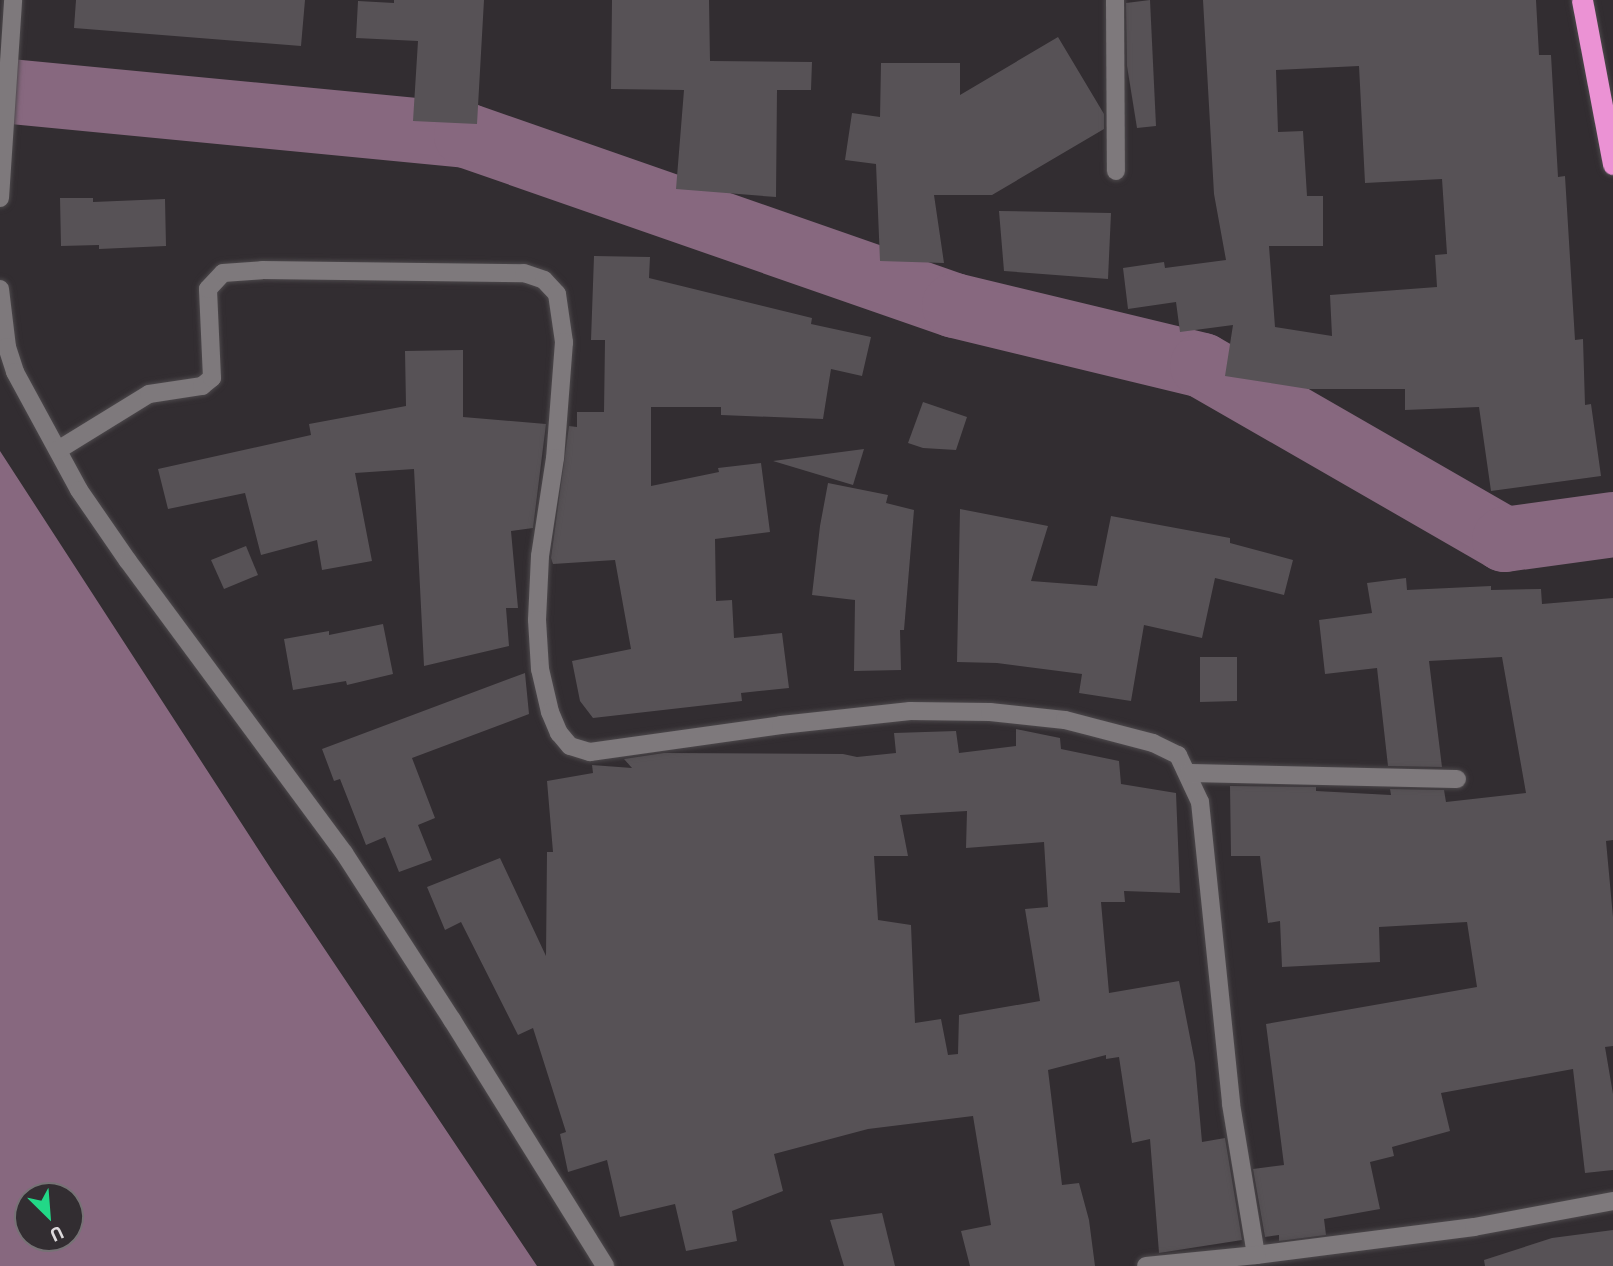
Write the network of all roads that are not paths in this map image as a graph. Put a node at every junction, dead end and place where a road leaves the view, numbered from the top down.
1 (13, 0) edge
2 (1115, 0) edge
3 (1582, 0) edge
4 (1605, 75) edge
5 (1613, 164) edge
6 (1116, 171) dead end
7 (0, 198) edge
8 (0, 289) edge
9 (58, 450) junction
10 (1189, 773) junction
11 (1457, 779) dead end
12 (1613, 1201) edge
13 (1256, 1255) junction
14 (605, 1266) edge
15 (1146, 1266) edge

1 - 7 street
2 - 6 street
3 - 4 highway
4 - 5 highway
8 - 9 street
9 - 10 street
9 - 14 street
10 - 11 street
10 - 13 street
12 - 13 street
13 - 15 street

